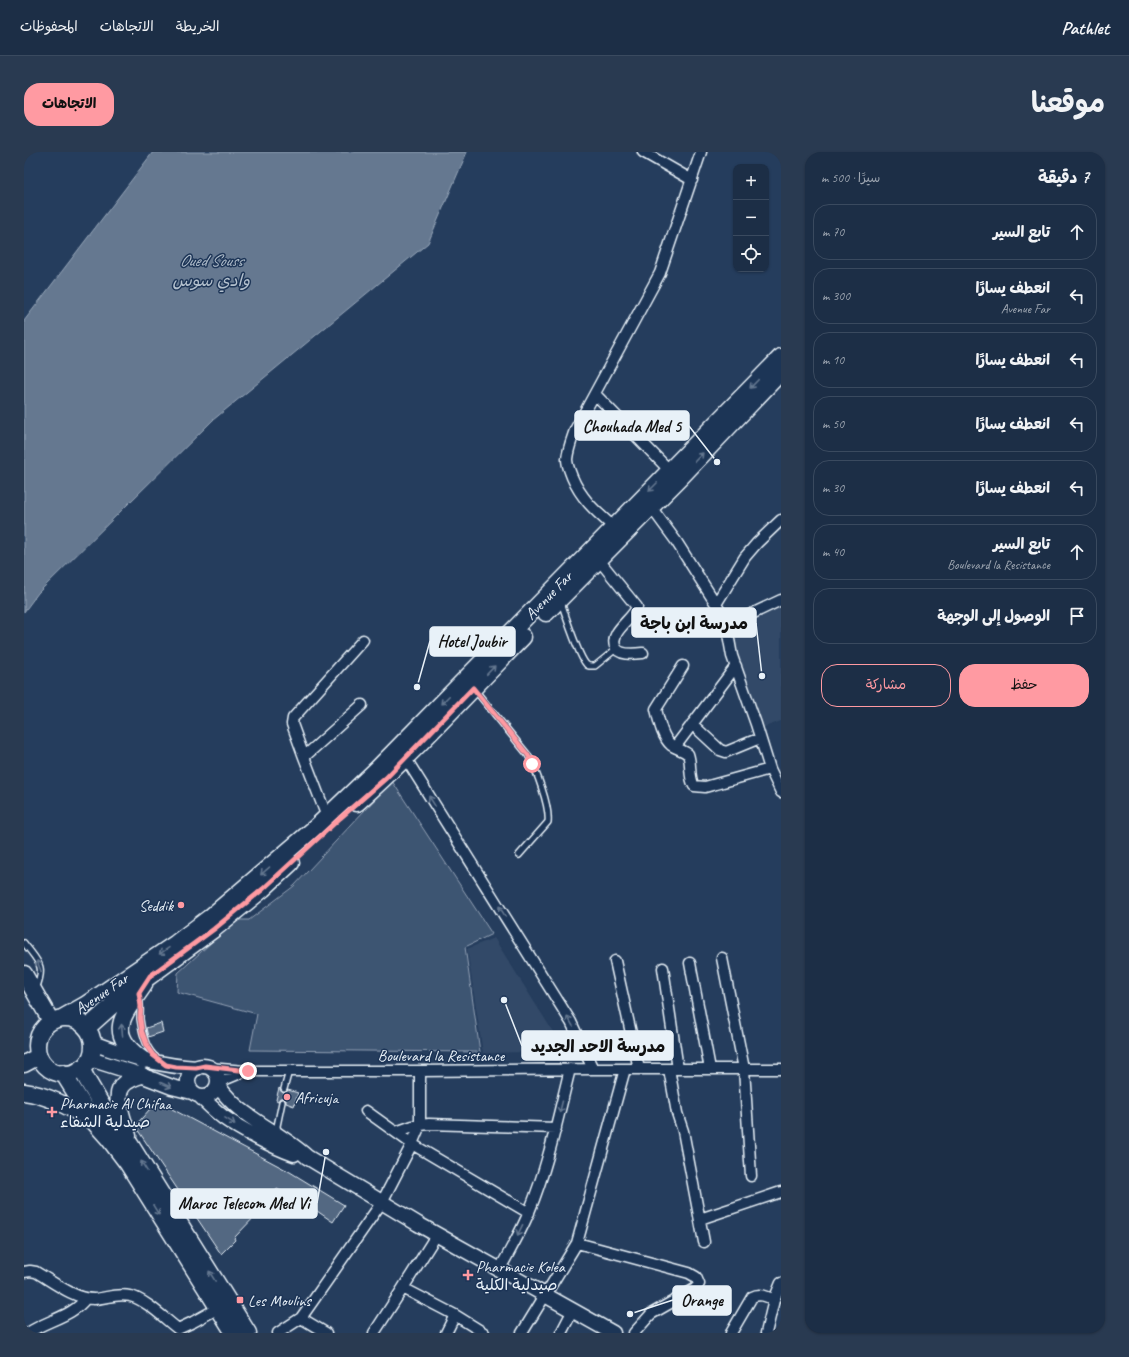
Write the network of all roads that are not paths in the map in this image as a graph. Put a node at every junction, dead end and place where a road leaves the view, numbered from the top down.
1 (644, 152) edge
2 (701, 152) edge
3 (692, 180) junction
4 (779, 368) edge
5 (595, 394) junction
6 (674, 474) junction
7 (651, 507) junction
8 (781, 520) edge
9 (618, 531) junction
10 (599, 560) junction
11 (560, 599) junction
12 (781, 600) edge
13 (716, 604) junction
14 (726, 623) junction
15 (362, 640) dead end
16 (616, 649) junction
17 (643, 653) dead end
18 (683, 666) dead end
19 (736, 666) junction
20 (473, 688) junction
21 (362, 705) dead end
22 (692, 724) junction
23 (760, 738) junction
24 (675, 746) junction
25 (402, 752) junction
26 (304, 757) junction
27 (770, 769) junction
28 (781, 792) edge
29 (327, 817) junction
30 (519, 855) dead end
31 (24, 943) edge
32 (722, 958) dead end
33 (615, 960) dead end
34 (690, 963) dead end
35 (663, 968) dead end
36 (24, 974) edge
37 (150, 976) junction
38 (34, 992) junction
39 (139, 993) junction
40 (57, 1020) junction
41 (90, 1036) junction
42 (39, 1056) junction
43 (85, 1063) junction
44 (24, 1064) edge
45 (166, 1065) junction
46 (142, 1067) junction
47 (203, 1068) junction
48 (570, 1069) junction
49 (594, 1069) junction
50 (625, 1069) junction
51 (639, 1069) junction
52 (673, 1069) junction
53 (710, 1069) junction
54 (744, 1069) junction
55 (781, 1069) edge
56 (245, 1071) junction
57 (289, 1071) junction
58 (420, 1071) junction
59 (63, 1073) junction
60 (218, 1084) junction
61 (284, 1089) dead end
62 (24, 1092) edge
63 (196, 1094) junction
64 (282, 1102) dead end
65 (366, 1111) dead end
66 (93, 1121) junction
67 (420, 1125) junction
68 (556, 1128) junction
69 (396, 1132) junction
70 (279, 1136) junction
71 (130, 1144) junction
72 (412, 1144) junction
73 (307, 1157) junction
74 (751, 1176) dead end
75 (781, 1192) edge
76 (382, 1202) junction
77 (529, 1213) junction
78 (700, 1219) junction
79 (437, 1234) junction
80 (704, 1242) dead end
81 (576, 1243) junction
82 (500, 1269) junction
83 (24, 1272) edge
84 (781, 1283) edge
85 (403, 1288) junction
86 (546, 1295) junction
87 (86, 1298) junction
88 (774, 1300) junction
89 (223, 1305) junction
90 (573, 1310) junction
91 (455, 1315) junction
92 (301, 1318) junction
93 (178, 1331) edge
94 (28, 1333) edge
95 (234, 1333) edge
96 (248, 1333) edge
97 (278, 1333) edge
98 (326, 1333) edge
99 (374, 1333) edge
100 (446, 1333) edge
101 (484, 1333) edge
102 (522, 1333) edge
103 (561, 1333) edge
104 (613, 1333) edge
105 (634, 1333) edge
106 (731, 1333) edge
107 (766, 1333) edge

1 - 3 street
2 - 3 street
3 - 5 street
4 - 6 main road, Avenue Far
5 - 6 street
5 - 9 street
6 - 7 main road, Avenue Far
6 -> 9 main road, Avenue Far
7 - 9 main road, Avenue Far
7 - 13 street
8 - 13 street
9 - 10 main road, Avenue Far
9 -> 25 main road, Avenue Far
10 - 11 main road, Avenue Far
10 - 16 street
11 - 16 lane
20 -> 11 main road, Avenue Far
12 - 14 street
13 - 14 street
14 - 19 street
15 - 26 street
16 - 17 street
18 - 24 street
19 - 22 street
19 - 23 street
20 - 25 main road, Avenue Far
20 - 30 lane
21 - 26 street
22 - 23 street
22 - 24 street
23 - 27 street
24 - 27 street
25 - 29 main road, Avenue Far
25 - 37 main road, Avenue Far
49 -> 25 street
26 - 29 street
27 - 28 street
29 -> 40 main road, Avenue Far
38 -> 31 lane
32 - 54 street
33 - 51 street
34 - 53 street
35 - 52 street
36 - 38 main road
37 - 39 main road
37 - 41 main road, Avenue Far
38 - 40 main road
39 - 45 lane
46 -> 39 main road
40 - 41 main road
40 - 42 main road
41 - 43 main road
41 - 46 main road
42 - 44 main road
42 - 59 main road
43 - 46 main road
43 - 59 main road
43 - 71 main road
45 - 46 main road
45 - 47 main road
46 -> 63 main road
46 - 71 main road
47 - 56 street, Boulevard la Resistance
47 - 60 main road
47 - 63 main road
48 - 49 street, Boulevard la Resistance
48 - 58 street, Boulevard la Resistance
48 -> 68 street
49 - 50 street, Boulevard la Resistance
50 - 51 street, Boulevard la Resistance
50 - 81 street
51 - 52 street, Boulevard la Resistance
52 - 53 street, Boulevard la Resistance
52 - 78 street
53 - 54 street, Boulevard la Resistance
54 - 55 street, Boulevard la Resistance
54 - 74 street
56 - 57 street, Boulevard la Resistance
56 - 60 street, Boulevard la Resistance
57 - 58 street, Boulevard la Resistance
57 - 61 lane
58 - 67 street
59 - 66 main road
60 - 63 main road
60 - 70 main road
62 - 66 main road
63 -> 73 main road
64 - 70 lane
65 - 69 street
66 -> 89 main road
67 - 68 street
67 - 69 street
67 - 72 street
68 - 77 street
69 - 72 street
70 - 73 main road
89 -> 71 main road
72 - 76 street
72 - 77 street
73 - 76 main road
75 - 78 street
76 - 79 main road
76 - 92 street
77 -> 82 street
78 - 80 street
79 - 82 main road
79 - 85 street
81 - 86 street
81 - 105 street
82 - 86 main road
83 - 87 street
84 - 88 street
85 - 91 street
85 - 99 street
86 - 90 main road
86 - 102 street
87 - 93 street
87 - 94 street
88 - 106 street
88 - 107 street
89 - 93 street
89 - 95 main road
89 - 96 main road
90 - 103 street
90 - 104 main road
91 - 100 street
91 - 101 street
92 - 97 street
92 - 98 street

